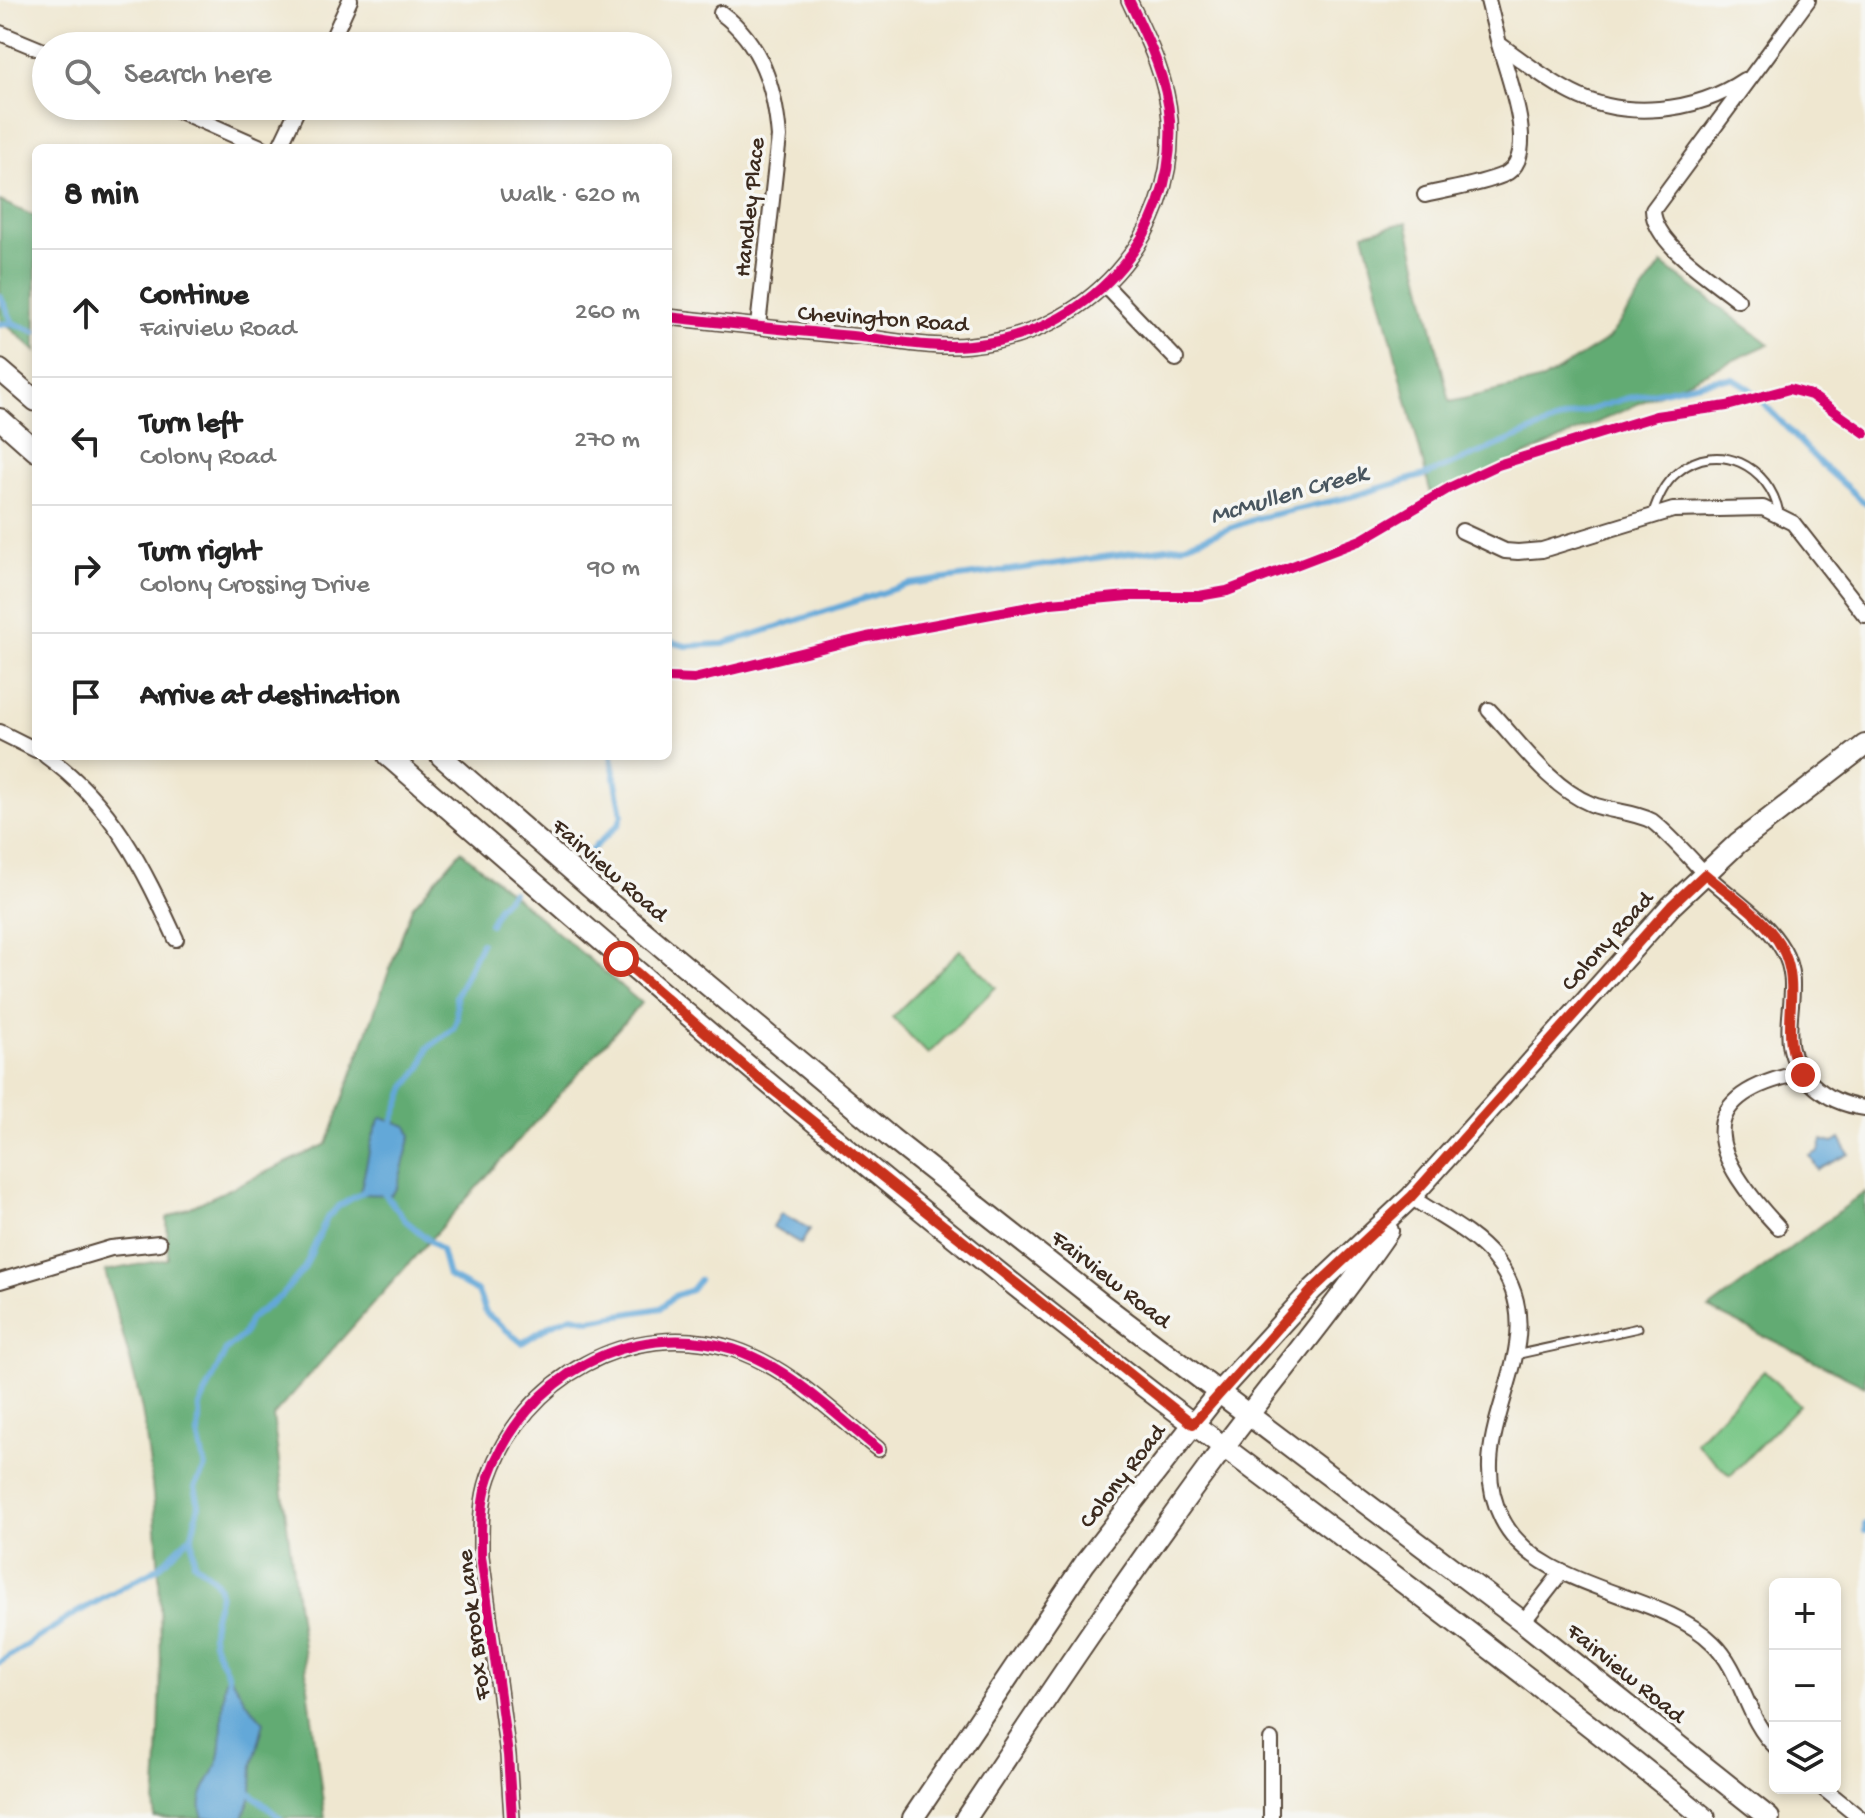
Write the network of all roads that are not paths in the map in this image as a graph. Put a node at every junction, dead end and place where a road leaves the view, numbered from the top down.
1 (350, 0) edge
2 (1129, 0) edge
3 (1488, 0) edge
4 (1808, 0) edge
5 (721, 13) dead end
6 (335, 32) edge
7 (0, 33) edge
8 (1499, 44) junction
9 (32, 46) edge
10 (1754, 73) junction
11 (200, 120) edge
12 (292, 120) edge
13 (254, 144) edge
14 (281, 144) edge
15 (1425, 195) dead end
16 (1105, 285) junction
17 (1738, 300) dead end
18 (672, 317) edge
19 (758, 326) junction
20 (1176, 359) dead end
21 (0, 370) edge
22 (32, 398) edge
23 (0, 419) edge
24 (32, 447) edge
25 (1779, 513) junction
26 (1651, 517) junction
27 (1462, 531) dead end
28 (1865, 615) edge
29 (1489, 710) dead end
30 (0, 732) edge
31 (1865, 745) edge
32 (32, 748) edge
33 (51, 760) edge
34 (393, 760) edge
35 (446, 760) edge
36 (1705, 874) junction
37 (176, 939) dead end
38 (1801, 1073) junction
39 (1865, 1108) edge
40 (1411, 1197) junction
41 (1778, 1227) dead end
42 (159, 1243) dead end
43 (0, 1281) edge
44 (1638, 1328) dead end
45 (1515, 1355) junction
46 (1218, 1393) junction
47 (1249, 1415) junction
48 (1193, 1424) junction
49 (1223, 1448) junction
50 (878, 1449) dead end
51 (1562, 1572) junction
52 (1523, 1622) junction
53 (1769, 1737) edge
54 (1271, 1740) dead end
55 (1830, 1794) edge
56 (512, 1818) edge
57 (913, 1818) edge
58 (966, 1818) edge
59 (1271, 1818) edge
60 (1705, 1818) edge
61 (1769, 1818) edge
62 (1860, 1818) edge

1 - 6 street
2 - 16 street, Chevington Road
3 - 8 street
4 - 10 street
5 - 19 street, Handley Place
7 - 9 street
8 - 10 street
8 - 15 street
10 - 17 street
11 - 13 street
12 - 14 street
16 - 19 street, Chevington Road
16 - 20 street
18 - 19 street, Chevington Road
21 - 22 main road
23 - 24 main road
25 - 26 street
25 - 26 lane
25 - 28 street
26 - 27 street
29 - 36 street
30 - 32 street
31 - 36 main road, Colony Road
33 - 37 street
34 - 48 main road
35 - 46 main road, Fairview Road
36 - 38 street
36 - 40 main road, Colony Road
38 - 39 street
38 - 41 street
40 - 45 street
40 - 46 main road, Colony Road
40 - 47 main road, Colony Road
42 - 43 street
44 - 45 lane
45 - 51 street
46 - 47 main road, Fairview Road
46 - 48 main road, Colony Road
47 - 49 main road, Colony Road
47 - 52 main road, Fairview Road
48 - 49 main road
48 - 57 main road, Colony Road
49 - 58 main road, Colony Road
49 - 60 main road
50 - 56 street, Fox Brook Lane
51 - 52 street
51 - 53 street
52 - 61 main road, Fairview Road
54 - 59 street
55 - 62 street

